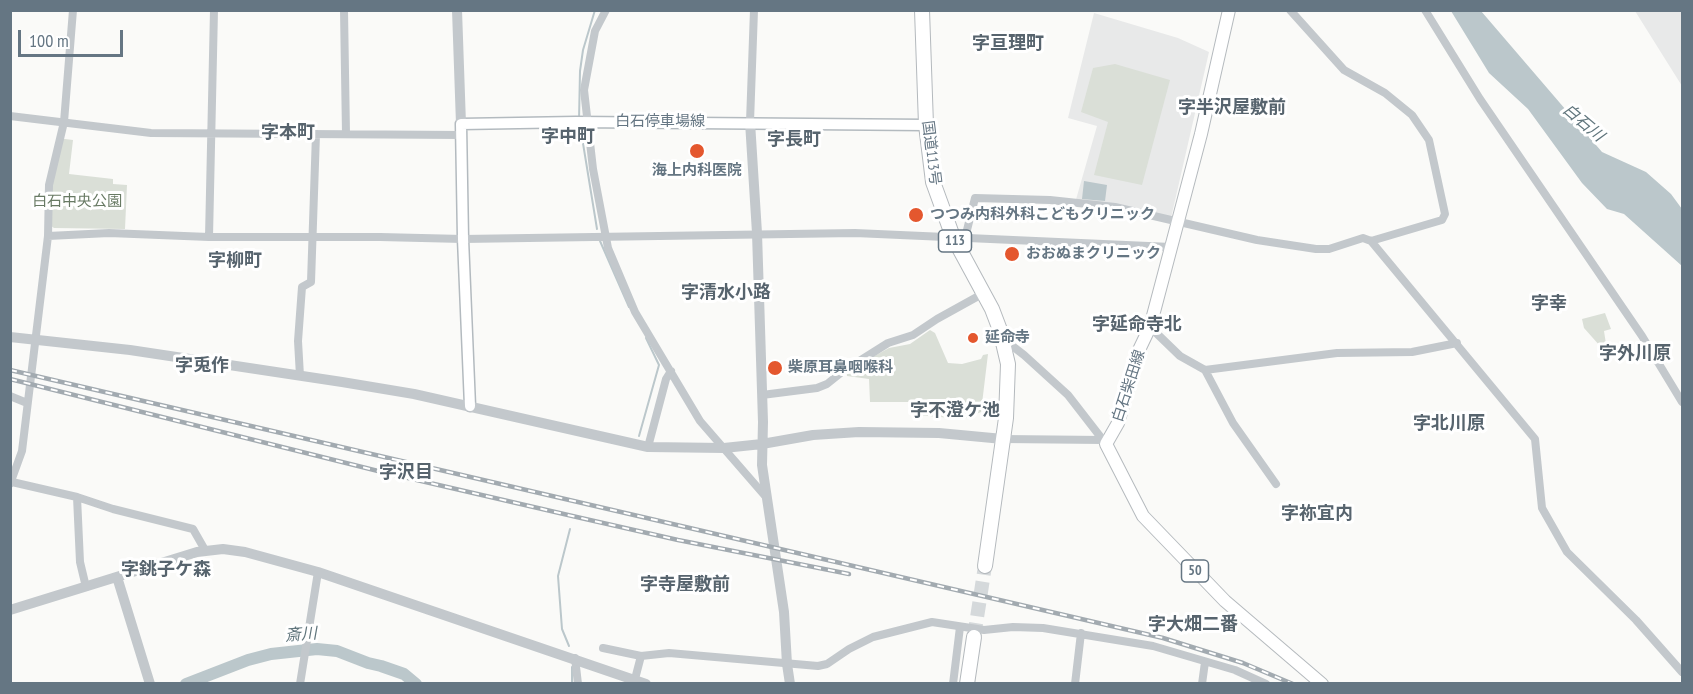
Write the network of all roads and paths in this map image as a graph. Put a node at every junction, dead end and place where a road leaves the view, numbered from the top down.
1 (73, 10) edge
2 (214, 10) edge
3 (344, 10) edge
4 (457, 10) edge
5 (606, 10) edge
6 (754, 10) edge
7 (922, 10) edge
8 (1229, 10) edge
9 (1290, 10) edge
10 (1425, 10) edge
11 (10, 116) edge
12 (64, 122) junction
13 (583, 122) junction
14 (750, 122) junction
15 (926, 125) junction
16 (461, 129) junction
17 (212, 134) junction
18 (316, 134) junction
19 (346, 134) junction
20 (1177, 221) junction
21 (758, 233) junction
22 (48, 236) junction
23 (209, 237) junction
24 (313, 237) junction
25 (605, 237) junction
26 (959, 237) junction
27 (463, 239) junction
28 (1371, 241) junction
29 (1171, 247) junction
30 (984, 293) junction
31 (1150, 327) junction
32 (10, 337) edge
33 (36, 339) junction
34 (1457, 344) junction
35 (1004, 346) junction
36 (1205, 370) junction
37 (671, 372) junction
38 (300, 376) junction
39 (762, 395) junction
40 (10, 396) edge
41 (1683, 402) edge
42 (27, 403) junction
43 (470, 406) junction
44 (1003, 439) junction
45 (1105, 442) junction
46 (762, 444) junction
47 (648, 447) junction
48 (724, 448) junction
49 (11, 483) edge
50 (1276, 484) dead end
51 (77, 496) junction
52 (766, 497) junction
53 (205, 550) junction
54 (985, 566) tunnel mouth
55 (318, 572) junction
56 (117, 577) junction
57 (86, 587) junction
58 (10, 610) edge
59 (960, 627) junction
60 (1081, 633) junction
61 (974, 637) tunnel mouth
62 (603, 648) dead end
63 (641, 656) junction
64 (575, 658) junction
65 (1205, 662) junction
66 (787, 664) junction
67 (1683, 672) edge
68 (635, 679) junction
69 (149, 680) edge
70 (1313, 680) edge
71 (301, 681) edge
72 (578, 684) edge
73 (646, 684) edge
74 (790, 684) edge
75 (953, 684) edge
76 (967, 684) edge
77 (1075, 684) edge
78 (1202, 684) edge
79 (1266, 684) edge
80 (1322, 684) edge

1 - 12 street
2 - 17 street
3 - 19 street
4 - 16 street
5 - 13 street
6 - 14 street
7 - 15 highway, 国道113号 / 113
8 - 20 main road, 白石柴田線
9 - 28 street
10 - 41 street
11 - 12 street
12 - 17 street
12 - 22 street
13 - 14 main road, 白石停車場線
13 - 16 main road, 白石停車場線
13 - 25 street
14 - 15 main road, 白石停車場線
14 - 21 street
15 - 26 highway, 国道113号 / 113
16 - 19 street
16 - 27 main road
17 - 18 street
17 - 23 street
18 - 19 street
18 - 24 street
20 - 26 street
20 - 28 street
20 - 29 main road, 白石柴田線
21 - 25 street
21 - 26 street
21 - 39 street
22 - 23 street
22 - 33 street
23 - 24 street
24 - 27 street
24 - 38 street
25 - 27 street
25 - 37 street
26 - 29 street
26 - 30 highway, 国道113号 / 113
27 - 43 main road
28 - 34 street
29 - 31 main road, 白石柴田線
30 - 35 highway, 国道113号 / 113
30 - 39 street
31 - 36 street
31 - 45 main road, 白石柴田線
32 - 33 street
33 - 38 street
33 - 42 street
34 - 36 street
34 - 67 street
35 - 44 highway, 国道113号 / 113
35 - 45 street
36 - 50 street
37 - 47 street
37 - 48 street
38 - 43 street
39 - 46 street
40 - 42 street
42 - 49 street
43 - 47 street
44 - 45 street
44 - 46 street
44 - 54 highway, 国道113号 / 113
45 - 70 main road, 50
46 - 48 street
46 - 52 street
47 - 48 street
48 - 52 street
49 - 51 street
51 - 53 street
51 - 57 street
52 - 66 street
53 - 55 street
53 - 56 street
55 - 64 street
55 - 71 street
56 - 57 street
56 - 69 street
57 - 58 street
59 - 60 street
59 - 66 street
59 - 75 street
60 - 65 street
60 - 77 street
61 - 76 highway
62 - 63 street
63 - 66 street
63 - 68 street
64 - 68 street
64 - 72 street
65 - 78 street
65 - 79 street
66 - 74 street
68 - 73 street
70 - 80 main road, 50

